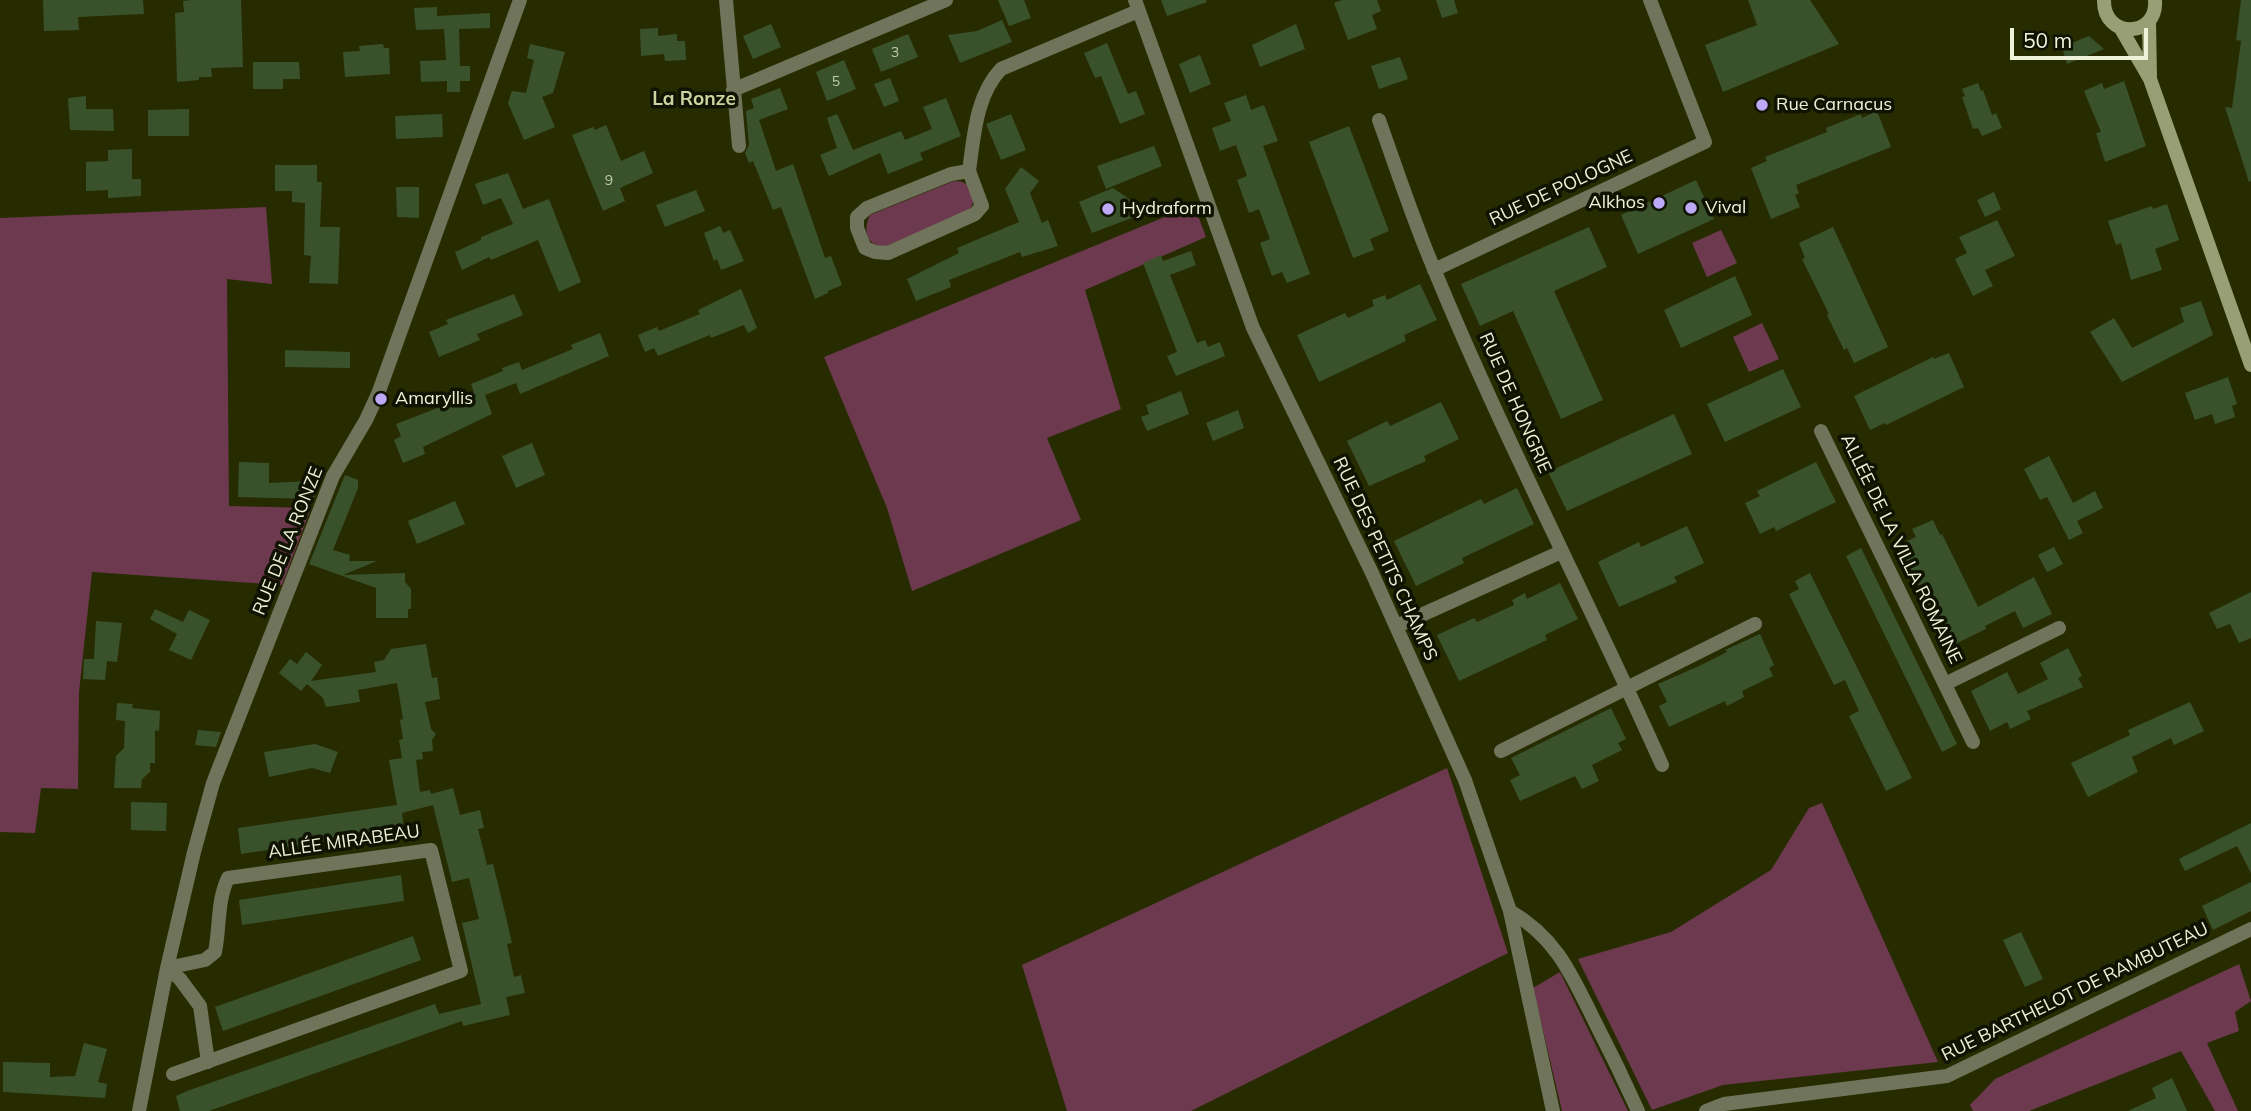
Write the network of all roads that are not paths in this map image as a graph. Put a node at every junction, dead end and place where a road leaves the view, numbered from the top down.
1 (520, 0) edge
2 (726, 0) edge
3 (946, 0) edge
4 (1650, 0) edge
5 (2104, 0) edge
6 (2158, 1) edge
7 (1137, 6) edge
8 (2149, 21) junction
9 (2120, 27) junction
10 (2150, 79) junction
11 (733, 90) junction
12 (1379, 120) dead end
13 (739, 146) dead end
14 (970, 171) junction
15 (1434, 270) junction
16 (2251, 365) edge
17 (1821, 431) dead end
18 (1561, 552) junction
19 (1755, 624) dead end
20 (1397, 626) junction
21 (2059, 628) dead end
22 (1945, 684) junction
23 (1627, 686) junction
24 (1973, 742) dead end
25 (1501, 751) dead end
26 (1662, 765) dead end
27 (1510, 911) junction
28 (2251, 929) edge
29 (167, 968) junction
30 (208, 1062) junction
31 (173, 1074) dead end
32 (139, 1111) edge
33 (1553, 1111) edge
34 (1639, 1111) edge
35 (1706, 1111) edge

1 - 29 street, RUE DE LA RONZE
2 - 11 street
3 - 11 street
4 - 15 street, RUE DE POLOGNE
5 - 9 main road
6 - 8 main road
7 - 14 street
7 - 20 street, RUE DES PETITS CHAMPS
8 - 9 main road
8 - 10 main road
9 - 10 main road
10 - 16 main road
11 - 13 street
12 - 15 street, RUE DE HONGRIE
14 - 14 street
15 - 18 street, RUE DE HONGRIE
17 - 22 street, ALLÉE DE LA VILLA ROMAINE
18 - 20 street
18 - 23 street, RUE DE HONGRIE
19 - 23 street
20 - 27 street, RUE DES PETITS CHAMPS
21 - 22 street, ALLÉE DE LA VILLA ROMAINE
22 - 24 street, ALLÉE DE LA VILLA ROMAINE
23 - 25 street
23 - 26 street, RUE DE HONGRIE
27 - 33 street, RUE DES PETITS CHAMPS
27 - 34 street
28 - 35 street, RUE BARTHELOT DE RAMBUTEAU
29 - 30 street
29 - 30 street, ALLÉE MIRABEAU
29 - 32 street, RUE DE LA RONZE
30 - 31 street, ALLÉE MIRABEAU

